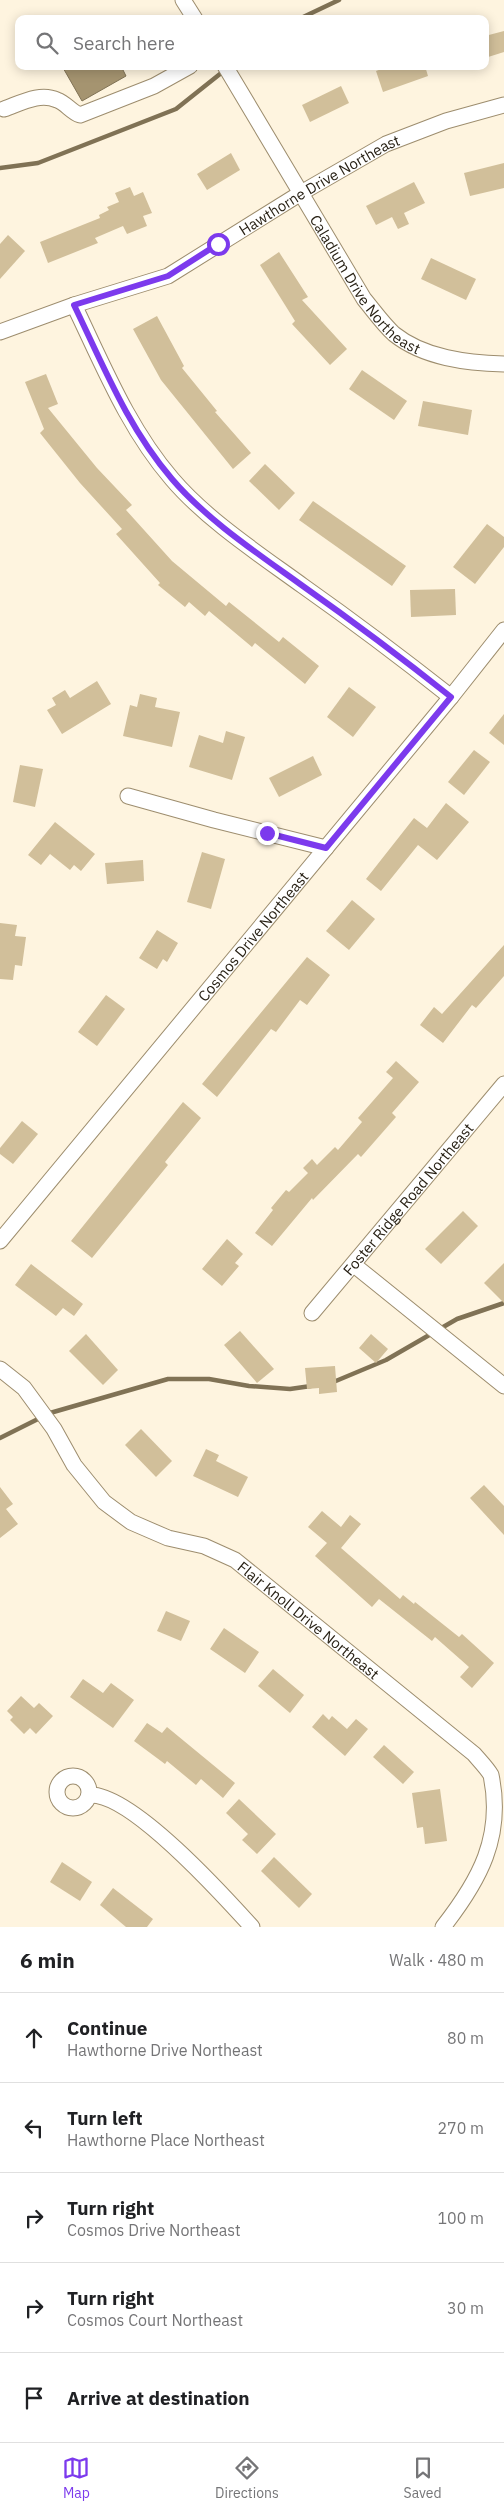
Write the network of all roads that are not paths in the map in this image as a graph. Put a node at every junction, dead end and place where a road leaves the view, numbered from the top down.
1 (183, 0) edge
2 (192, 15) edge
3 (183, 70) edge
4 (227, 70) edge
5 (504, 105) edge
6 (4, 109) dead end
7 (301, 193) junction
8 (74, 305) junction
9 (0, 332) edge
10 (504, 364) edge
11 (504, 630) edge
12 (451, 697) junction
13 (128, 796) dead end
14 (326, 848) junction
15 (504, 1084) edge
16 (0, 1241) edge
17 (354, 1265) junction
18 (312, 1313) dead end
19 (0, 1369) edge
20 (504, 1386) edge
21 (497, 1772) edge
22 (89, 1795) dead end
23 (252, 1927) edge
24 (443, 1927) edge

1 - 2 street
3 - 6 street
4 - 7 street, Caladium Drive Northeast
5 - 7 street, Hawthorne Drive Northeast
7 - 8 street, Hawthorne Drive Northeast
7 - 10 street, Caladium Drive Northeast
8 - 9 street, Hawthorne Drive Northeast
8 - 12 street
11 - 12 street, Cosmos Drive Northeast
12 - 14 street, Cosmos Drive Northeast
13 - 14 street
14 - 16 street, Cosmos Drive Northeast
15 - 17 street, Foster Ridge Road Northeast
17 - 18 street, Foster Ridge Road Northeast
17 - 20 street
19 - 21 street, Flair Knoll Drive Northeast
21 - 24 street, Flair Knoll Drive Northeast
22 - 23 street

